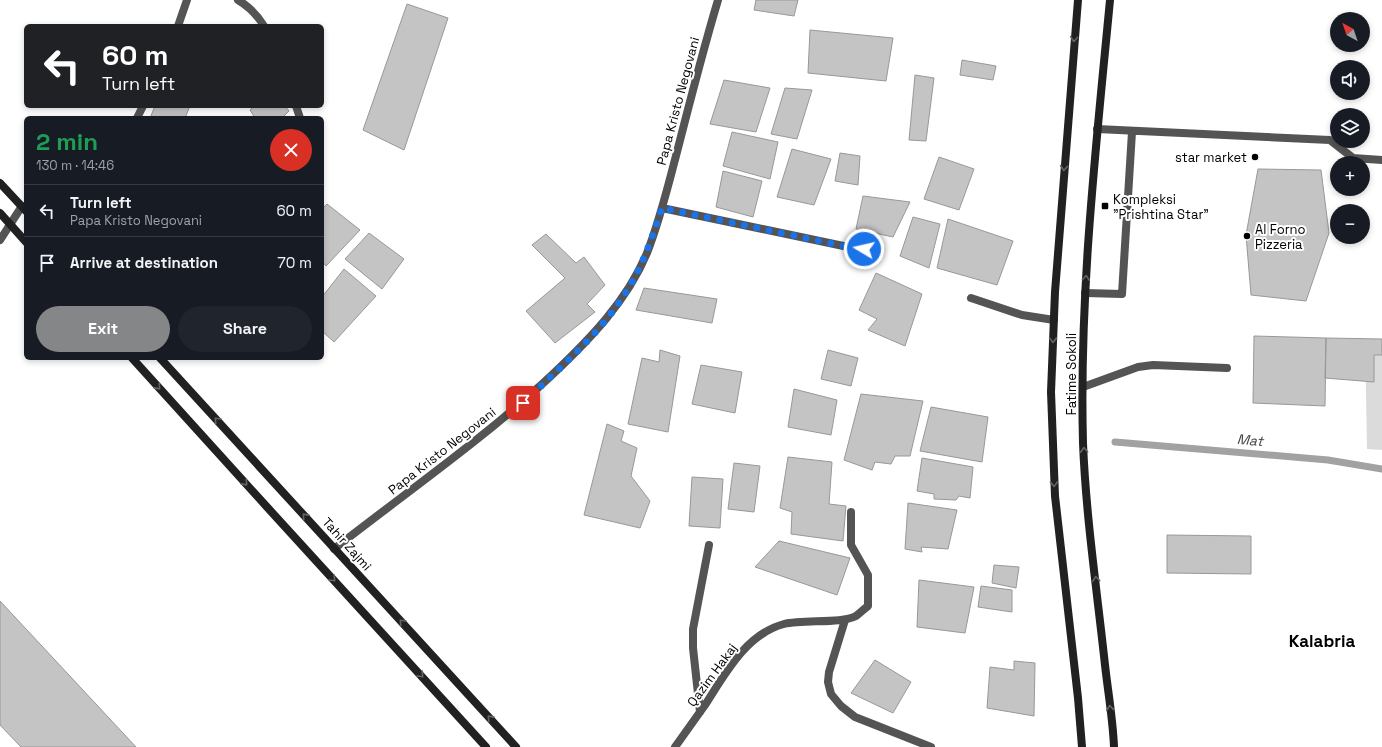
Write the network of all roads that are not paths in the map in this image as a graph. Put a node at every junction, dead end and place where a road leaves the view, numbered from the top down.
1 (187, 0) edge
2 (238, 0) edge
3 (718, 0) edge
4 (1078, 0) edge
5 (1110, 0) edge
6 (179, 24) edge
7 (262, 24) edge
8 (1098, 130) junction
9 (1132, 132) junction
10 (1382, 160) edge
11 (0, 183) edge
12 (662, 208) junction
13 (24, 209) edge
14 (0, 213) edge
15 (10, 224) junction
16 (0, 240) edge
17 (24, 240) edge
18 (864, 249) dead end
19 (1084, 293) junction
20 (971, 298) dead end
21 (1054, 320) junction
22 (134, 360) edge
23 (162, 360) edge
24 (1227, 368) dead end
25 (1082, 387) junction
26 (851, 512) dead end
27 (709, 545) dead end
28 (334, 549) junction
29 (846, 620) junction
30 (700, 712) junction
31 (486, 747) edge
32 (516, 747) edge
33 (675, 747) edge
34 (931, 747) edge
35 (1082, 747) edge
36 (1114, 747) edge

1 - 6 street
2 - 7 street
3 - 12 street, Papa Kristo Negovani
4 -> 21 street, Fatime Sokoli
5 - 8 street, Fatime Sokoli
8 - 9 street
19 -> 8 street, Fatime Sokoli
9 - 10 street
9 - 19 street
11 - 13 street
12 - 18 street
12 - 28 street, Papa Kristo Negovani
13 - 15 street
14 - 15 street
15 - 16 street
15 - 17 street
19 - 25 street, Fatime Sokoli
20 - 21 street
21 -> 35 street, Fatime Sokoli
22 -> 31 street
28 -> 23 street, Tahir Zajmi
24 - 25 street
36 -> 25 street, Fatime Sokoli
26 - 29 street, Qazim Hakaj
27 - 30 street
32 -> 28 street, Tahir Zajmi
29 - 30 street, Qazim Hakaj
29 - 34 street
30 - 33 street, Qazim Hakaj

